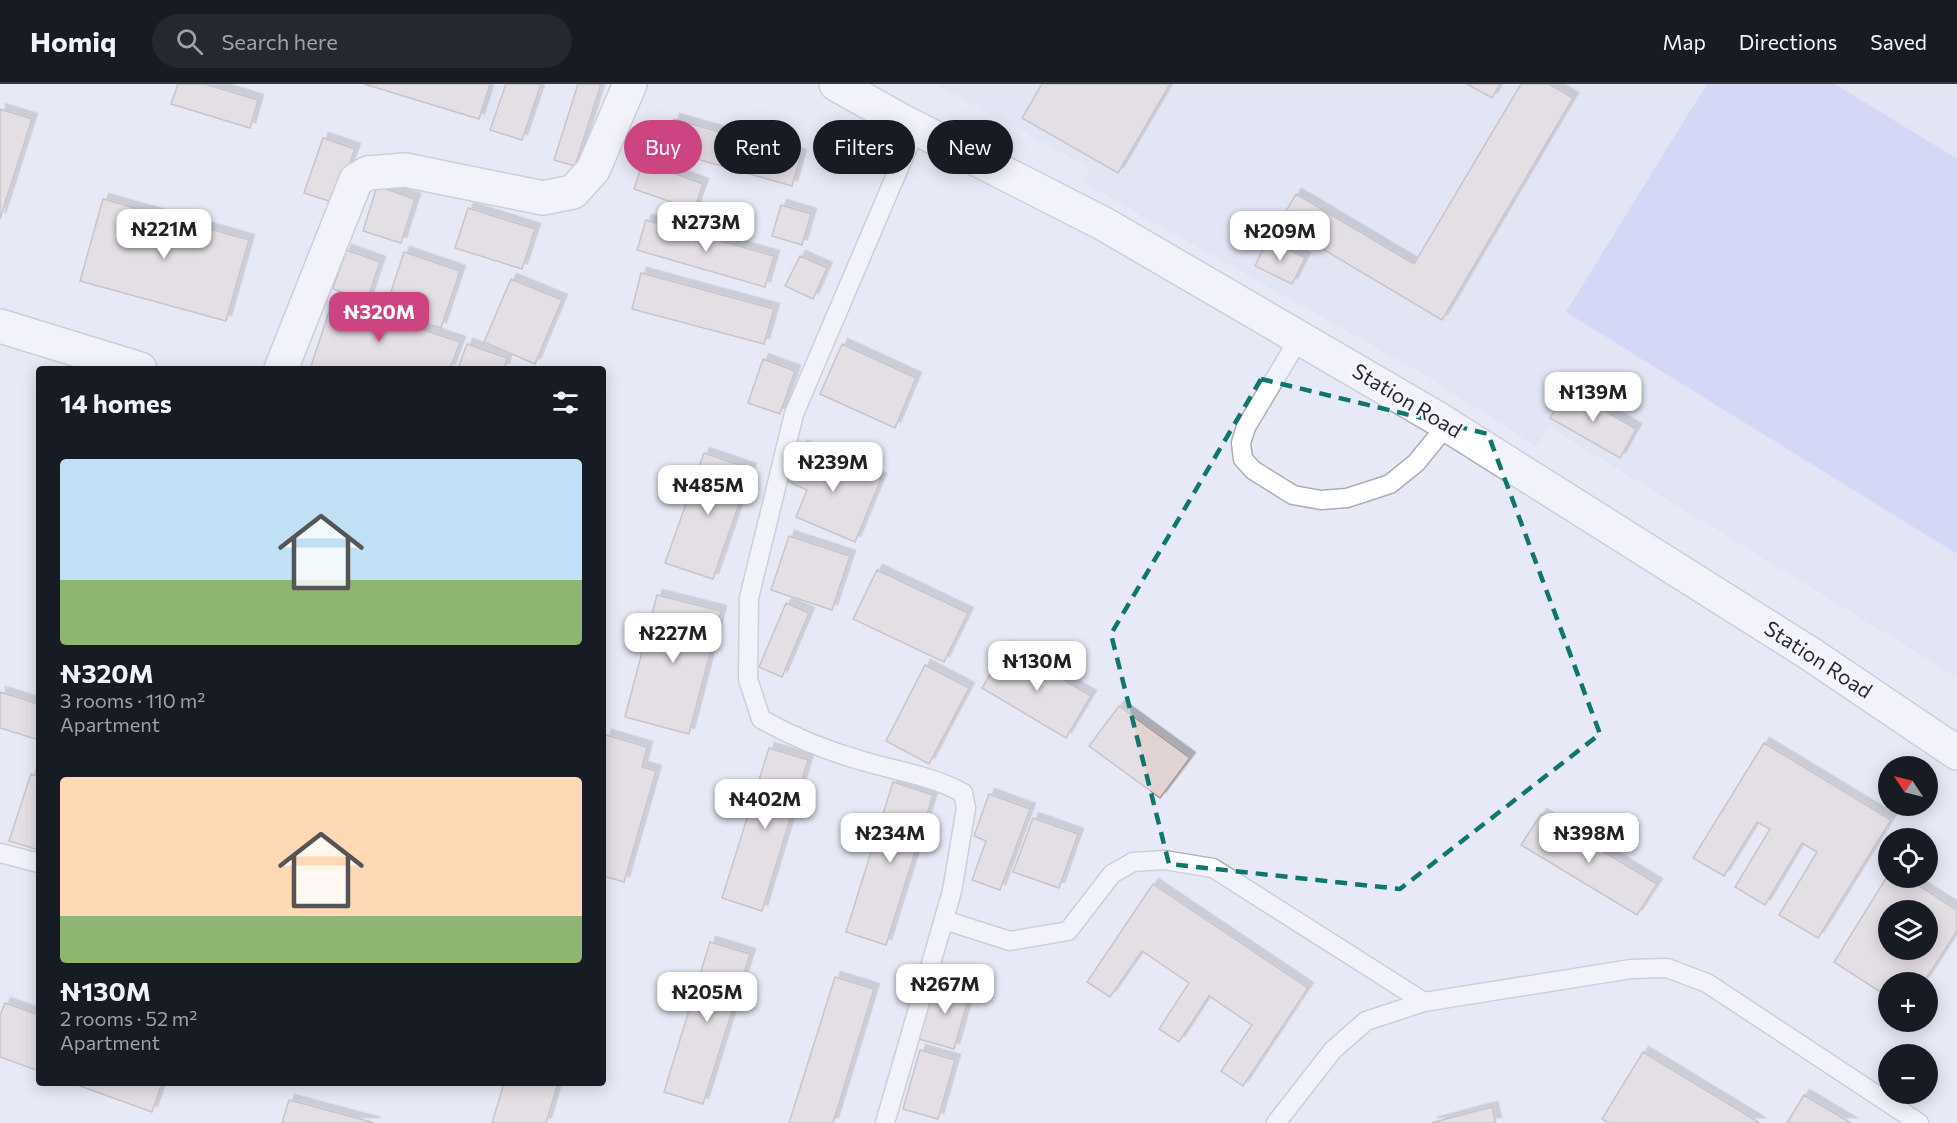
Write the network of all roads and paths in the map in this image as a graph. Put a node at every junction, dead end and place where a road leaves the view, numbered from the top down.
1 (630, 84) edge
2 (837, 84) edge
3 (916, 128) junction
4 (0, 326) edge
5 (1300, 337) junction
6 (130, 366) edge
7 (282, 366) edge
8 (1447, 425) junction
9 (1957, 753) edge
10 (0, 853) edge
11 (36, 862) edge
12 (944, 921) junction
13 (1424, 1002) junction
14 (885, 1123) edge
15 (1276, 1123) edge
16 (1919, 1123) edge

1 - 7 street
2 - 3 street, Station Road
3 - 5 street, Station Road
3 - 12 lane
4 - 6 street
5 - 8 street, Station Road
5 - 8 lane
8 - 9 street, Station Road
10 - 11 lane
12 - 13 lane
12 - 14 lane
13 - 15 lane
13 - 16 lane

